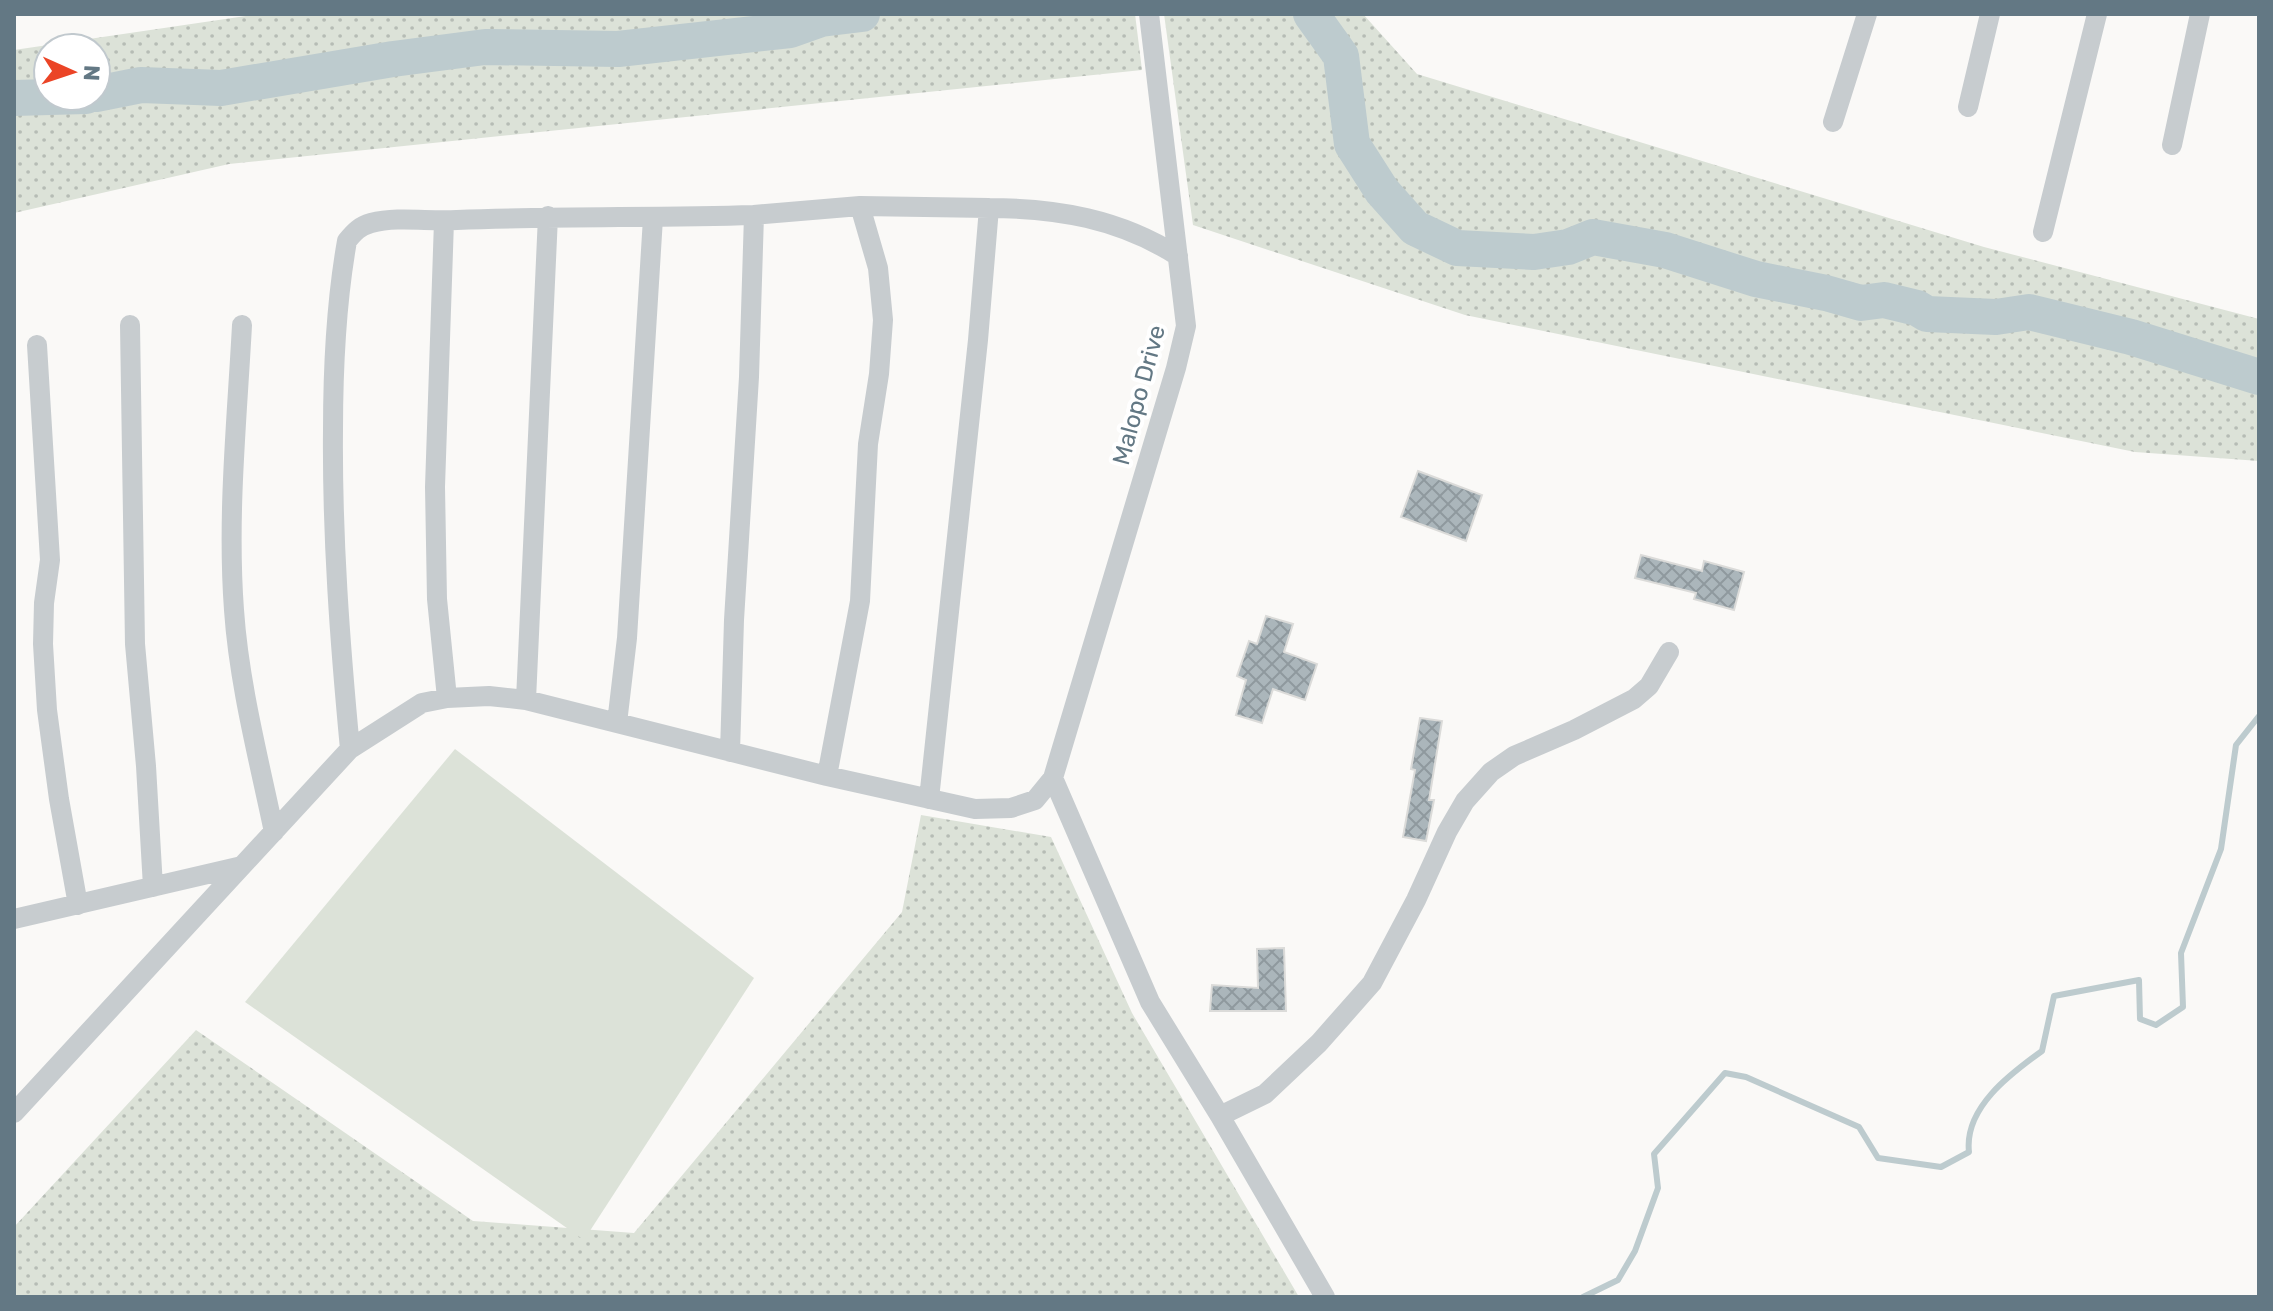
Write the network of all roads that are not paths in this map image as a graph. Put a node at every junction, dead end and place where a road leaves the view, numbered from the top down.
1 (1149, 14) edge
2 (1867, 14) edge
3 (1990, 14) edge
4 (2097, 14) edge
5 (2200, 14) edge
6 (1968, 107) dead end
7 (1833, 122) dead end
8 (2172, 145) dead end
9 (860, 206) junction
10 (989, 208) junction
11 (754, 215) junction
12 (548, 216) junction
13 (653, 218) junction
14 (444, 221) junction
15 (2043, 232) dead end
16 (1178, 256) junction
17 (130, 325) dead end
18 (242, 325) dead end
19 (37, 345) dead end
20 (1669, 652) dead end
21 (447, 698) junction
22 (526, 700) junction
23 (617, 723) junction
24 (350, 749) junction
25 (730, 752) junction
26 (827, 776) junction
27 (1053, 778) junction
28 (929, 799) junction
29 (274, 832) junction
30 (242, 866) junction
31 (153, 887) junction
32 (78, 905) junction
33 (14, 919) edge
34 (14, 1113) edge
35 (1220, 1116) junction
36 (1325, 1297) edge

1 - 16 street, Malopo Drive
2 - 7 street
3 - 6 street
4 - 15 street
5 - 8 street
9 - 10 street
9 - 11 street
9 - 26 street
10 - 16 street
10 - 28 street
11 - 13 street
11 - 25 street
12 - 13 street
12 - 14 street
12 - 22 street
13 - 23 street
14 - 21 street
14 - 24 street
16 - 27 street, Malopo Drive
17 - 31 street
18 - 29 street
19 - 32 street
20 - 35 street
21 - 22 street
21 - 24 street
22 - 23 street
23 - 25 street
24 - 29 street
25 - 26 street
26 - 28 street
27 - 28 street
27 - 35 street
29 - 30 street
30 - 31 street
30 - 34 street
31 - 32 street
32 - 33 street
35 - 36 street

